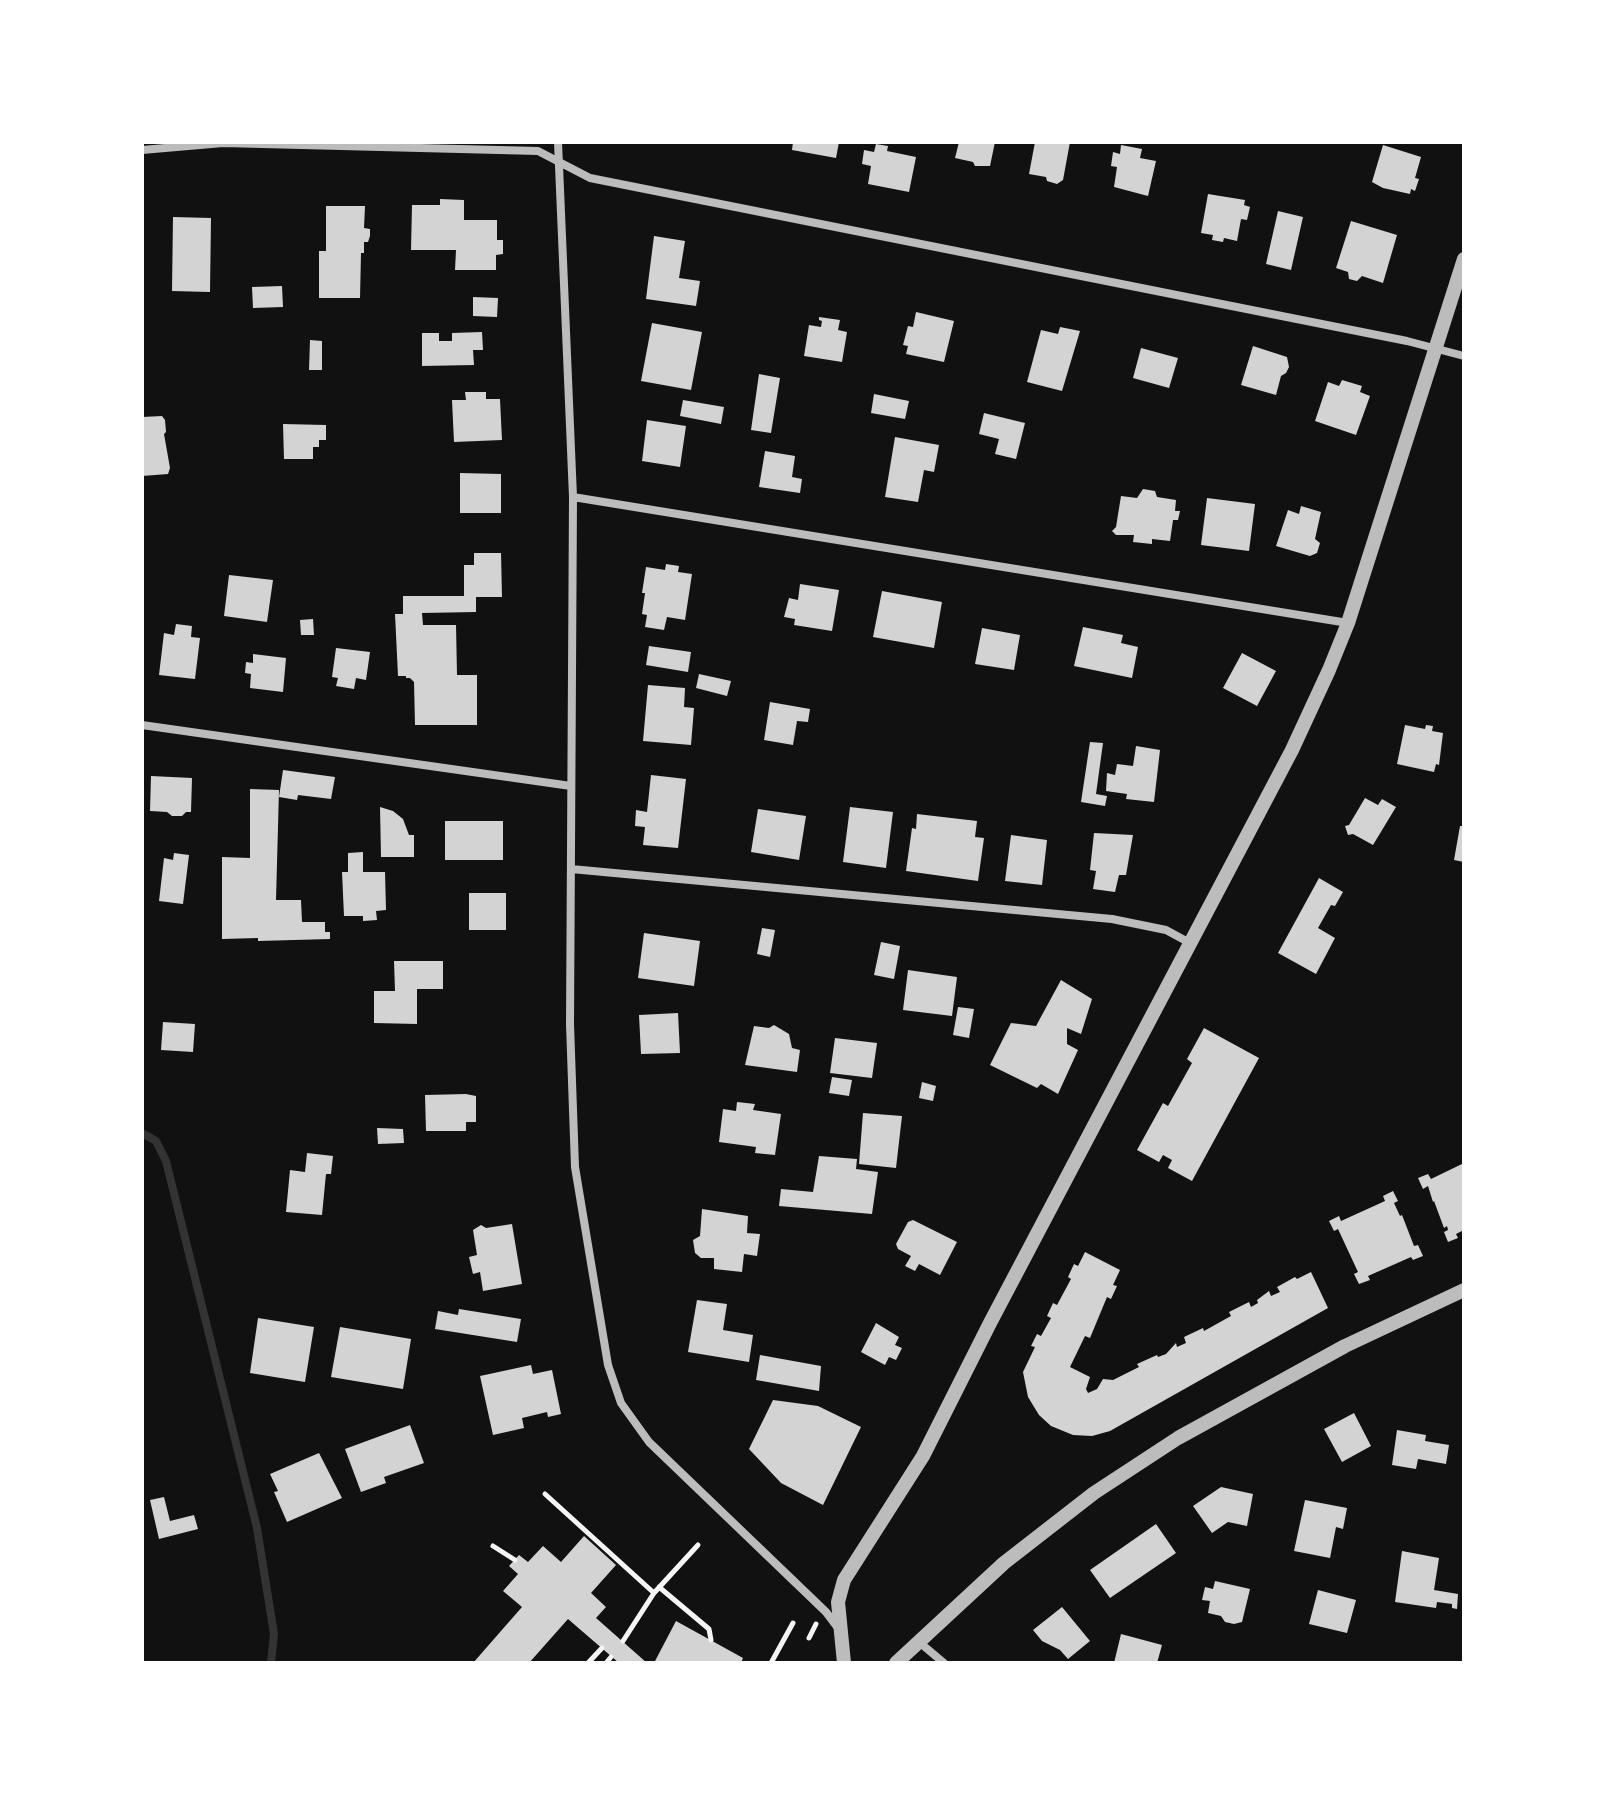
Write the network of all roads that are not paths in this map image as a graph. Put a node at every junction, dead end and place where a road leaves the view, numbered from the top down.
1 (558, 142) edge
2 (142, 150) edge
3 (559, 161) junction
4 (1464, 259) edge
5 (1435, 348) junction
6 (1464, 356) edge
7 (573, 497) junction
8 (1348, 623) junction
9 (142, 725) edge
10 (571, 786) junction
11 (571, 869) junction
12 (1190, 943) junction
13 (1464, 1290) edge
14 (843, 1635) junction
15 (919, 1642) junction
16 (844, 1663) edge
17 (896, 1663) edge
18 (944, 1663) edge

1 - 3 street
2 - 3 street
3 - 5 street
3 - 7 street
4 - 5 street
5 - 6 street
5 - 8 street
7 - 8 street
7 - 10 street
8 - 12 street
9 - 10 street
10 - 11 street
11 - 12 street
11 - 14 street
12 - 14 street
13 - 15 street
14 - 16 street
15 - 17 street
15 - 18 street

